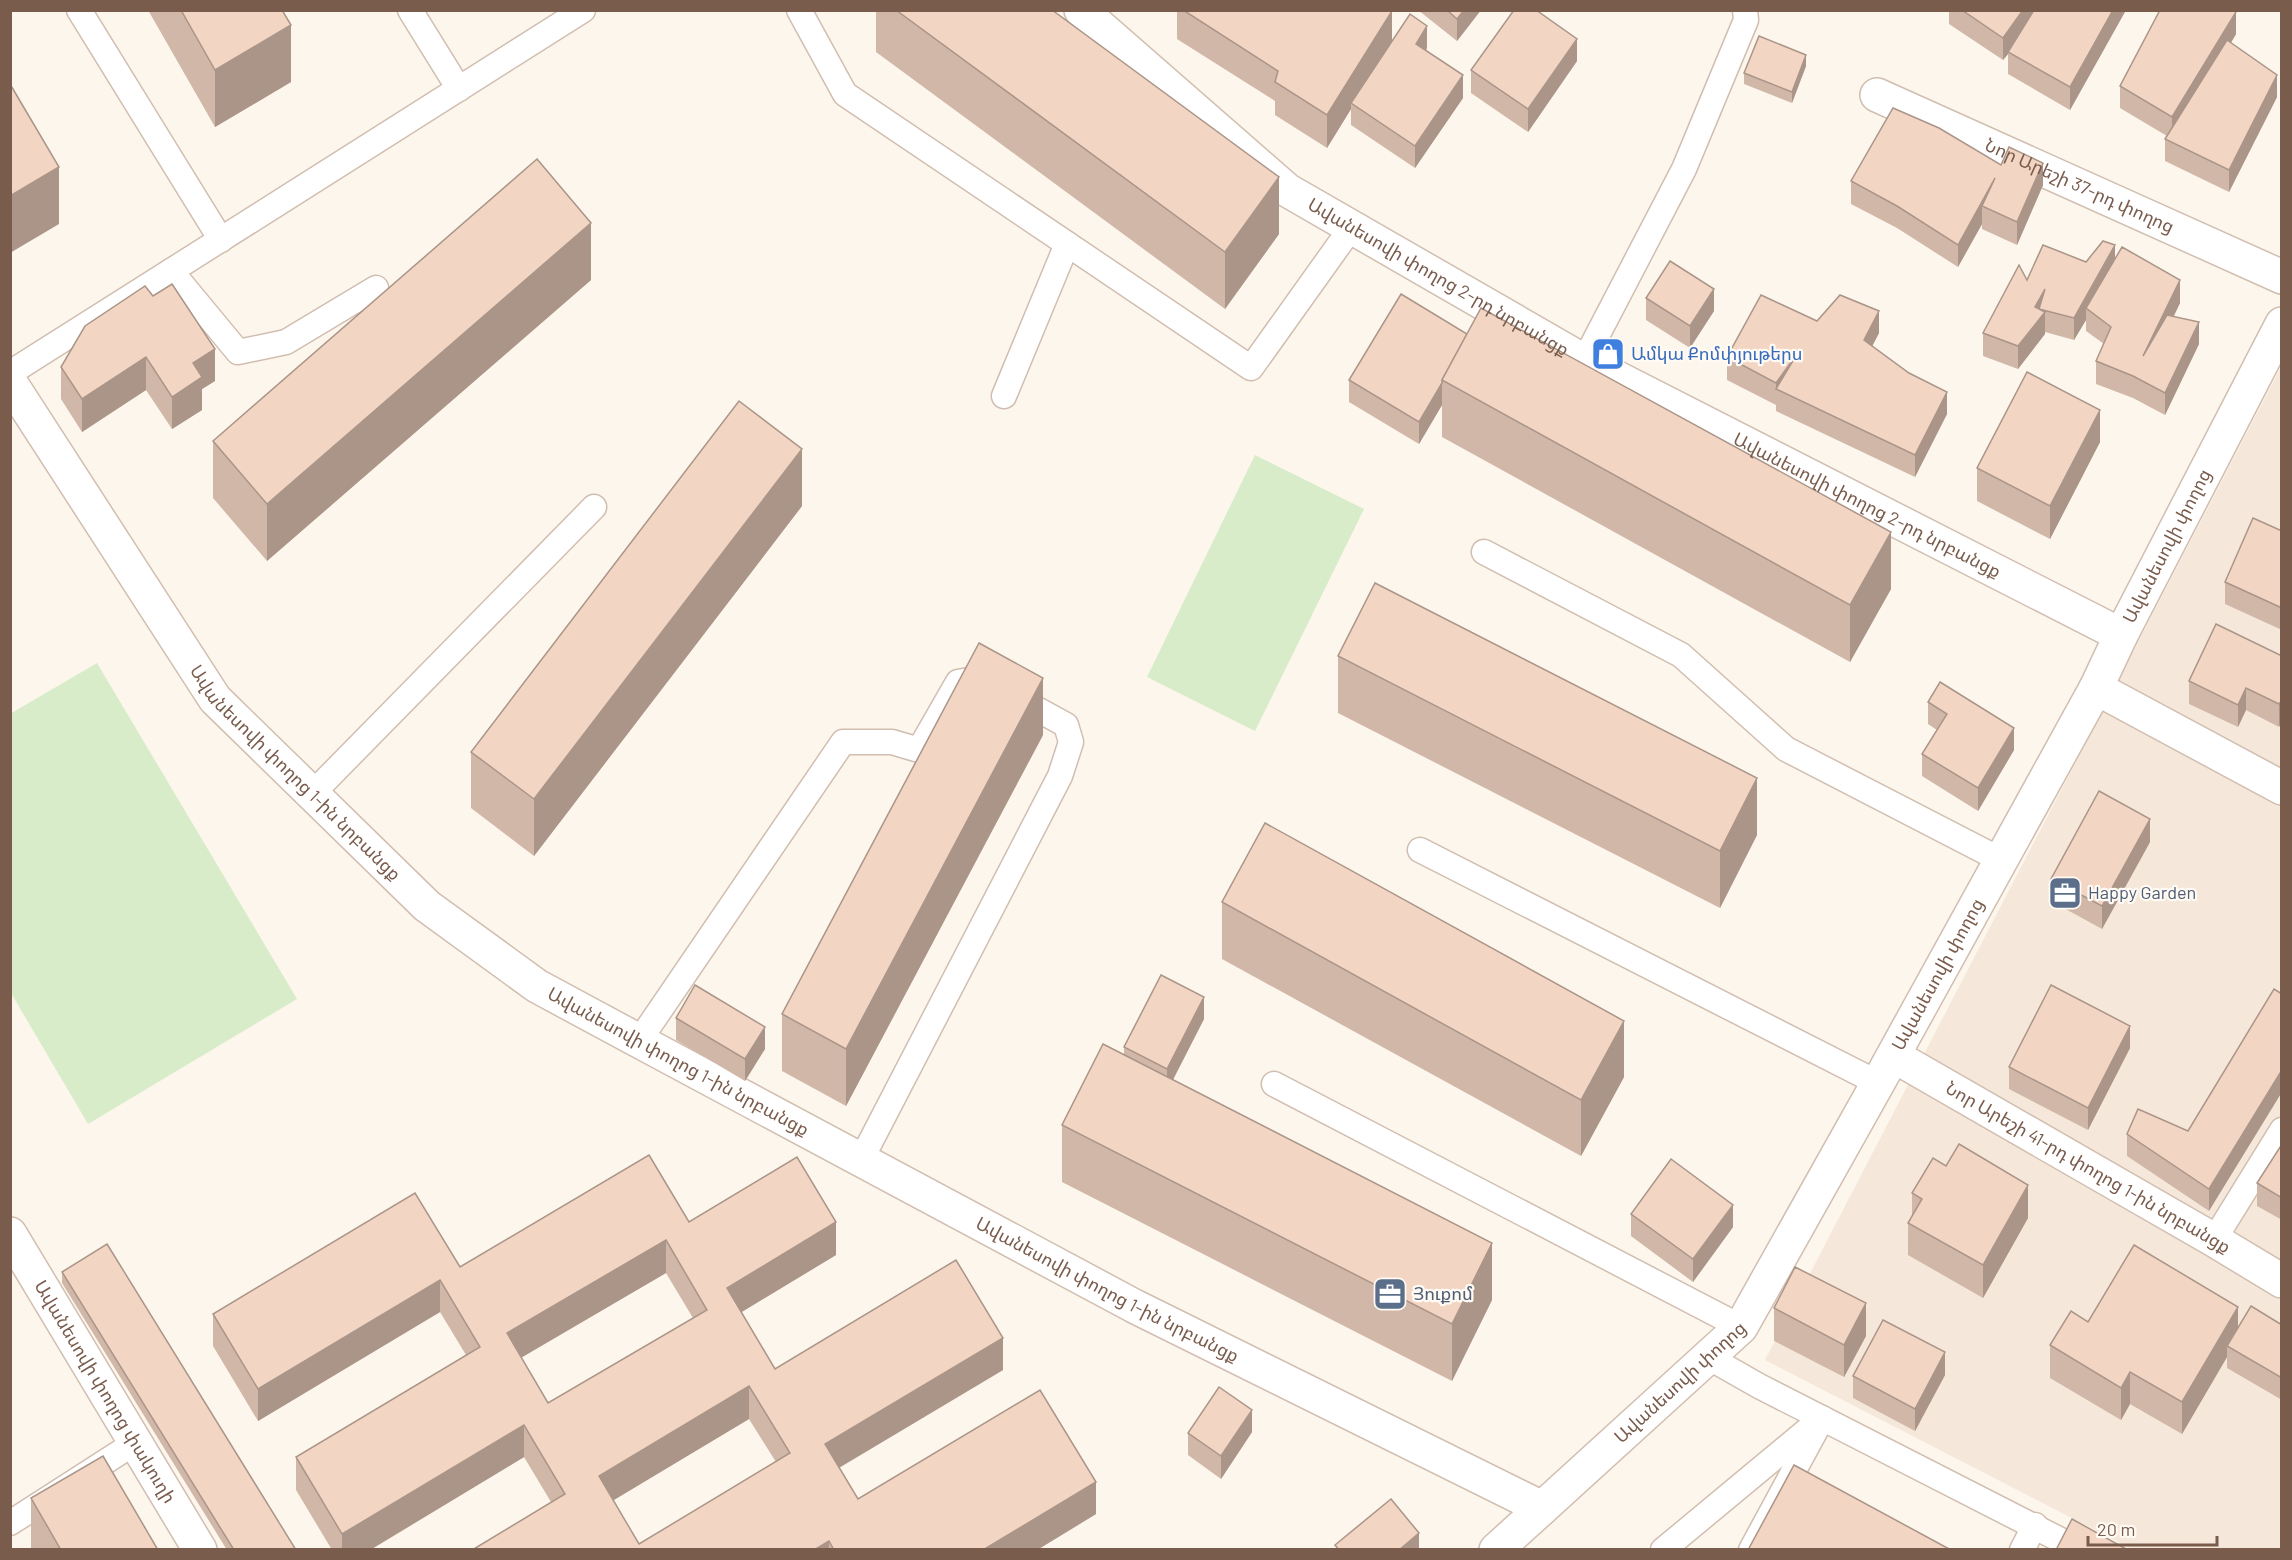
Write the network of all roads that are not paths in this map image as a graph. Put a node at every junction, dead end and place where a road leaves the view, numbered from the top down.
1 (79, 10) edge
2 (410, 10) edge
3 (583, 10) edge
4 (799, 10) edge
5 (1081, 10) edge
6 (1746, 10) edge
7 (459, 89) junction
8 (1877, 95) dead end
9 (1351, 228) junction
10 (221, 240) junction
11 (1067, 244) junction
12 (171, 271) junction
13 (2282, 277) edge
14 (376, 288) dead end
15 (2282, 324) edge
16 (1584, 361) junction
17 (10, 373) edge
18 (10, 382) edge
19 (1004, 396) dead end
20 (594, 507) dead end
21 (1484, 552) dead end
22 (2121, 635) junction
23 (2096, 688) junction
24 (2282, 788) edge
25 (312, 795) junction
26 (1420, 850) dead end
27 (2001, 860) junction
28 (639, 1041) junction
29 (1886, 1069) junction
30 (1274, 1084) dead end
31 (2282, 1130) edge
32 (861, 1160) junction
33 (10, 1234) edge
34 (2214, 1240) junction
35 (2282, 1281) edge
36 (1741, 1327) junction
37 (1708, 1357) junction
38 (1822, 1418) junction
39 (136, 1442) junction
40 (1542, 1508) junction
41 (10, 1523) edge
42 (2035, 1525) junction
43 (200, 1550) edge
44 (1496, 1550) edge
45 (1663, 1550) edge
46 (1751, 1550) edge
47 (2022, 1550) edge
48 (2080, 1550) edge

1 - 10 lane
2 - 7 lane
3 - 7 lane
4 - 11 lane
5 - 9 street, Ավանեսովի փողոց 2-րդ նրբանցք
6 - 16 lane
7 - 10 lane
8 - 13 street, Նոր Արեշի 37-րդ փողոց
9 - 11 lane
9 - 16 street, Ավանեսովի փողոց 2-րդ նրբանցք
10 - 12 lane
11 - 19 lane
12 - 14 lane
12 - 17 lane
15 - 22 street, Ավանեսովի փողոց
16 - 22 street, Ավանեսովի փողոց 2-րդ նրբանցք
18 - 25 street, Ավանեսովի փողոց 1-ին նրբանցք
20 - 25 lane
21 - 27 lane
22 - 23 street, Ավանեսովի փողոց
23 - 24 street
23 - 27 street, Ավանեսովի փողոց
25 - 28 street, Ավանեսովի փողոց 1-ին նրբանցք
26 - 29 lane
27 - 29 street, Ավանեսովի փողոց
28 - 32 street, Ավանեսովի փողոց 1-ին նրբանցք
28 - 32 lane
29 - 34 street, Նոր Արեշի 41-րդ փողոց 1-ին նրբանցք
29 - 36 street, Ավանեսովի փողոց
30 - 36 lane
31 - 34 lane
32 - 40 street, Ավանեսովի փողոց 1-ին նրբանցք
33 - 39 street, Ավանեսովի փողոց փակուղի
34 - 35 street, Նոր Արեշի 41-րդ փողոց 1-ին նրբանցք
36 - 37 street, Ավանեսովի փողոց
37 - 38 lane
37 - 40 street, Ավանեսովի փողոց
38 - 42 lane
38 - 45 lane
38 - 46 lane
39 - 41 lane
39 - 43 street, Ավանեսովի փողոց փակուղի
40 - 44 street, Ավանեսովի փողոց
42 - 47 lane
42 - 48 lane

